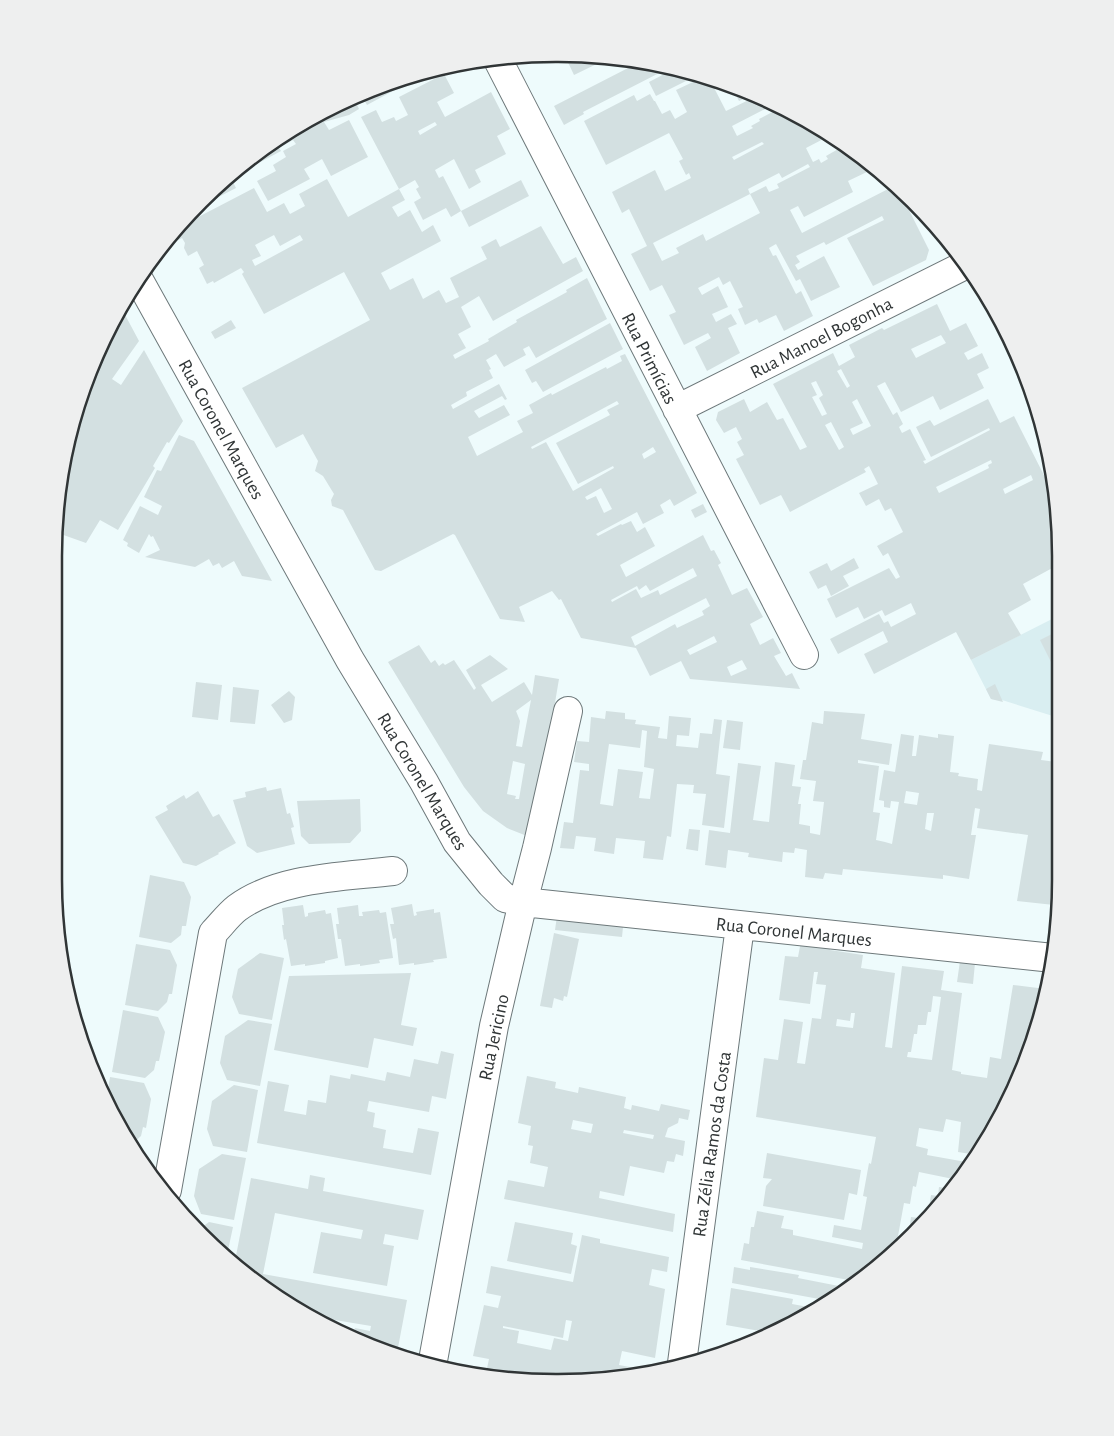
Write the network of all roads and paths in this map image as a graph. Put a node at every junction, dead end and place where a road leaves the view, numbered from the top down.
1 (501, 66) edge
2 (958, 268) edge
3 (143, 287) edge
4 (677, 409) junction
5 (804, 655) dead end
6 (568, 711) dead end
7 (393, 871) dead end
8 (523, 902) junction
9 (740, 926) junction
10 (1045, 957) edge
11 (168, 1184) edge
12 (683, 1357) edge
13 (433, 1358) edge

1 - 4 street, Rua Primícias
2 - 4 street, Rua Manoel Bogonha
3 - 8 street, Rua Coronel Marques
4 - 5 street, Rua Primícias
6 - 8 street, Rua Jericino
7 - 11 street
8 - 9 street, Rua Coronel Marques
8 - 13 street, Rua Jericino
9 - 10 street, Rua Coronel Marques
9 - 12 street, Rua Zélia Ramos da Costa

